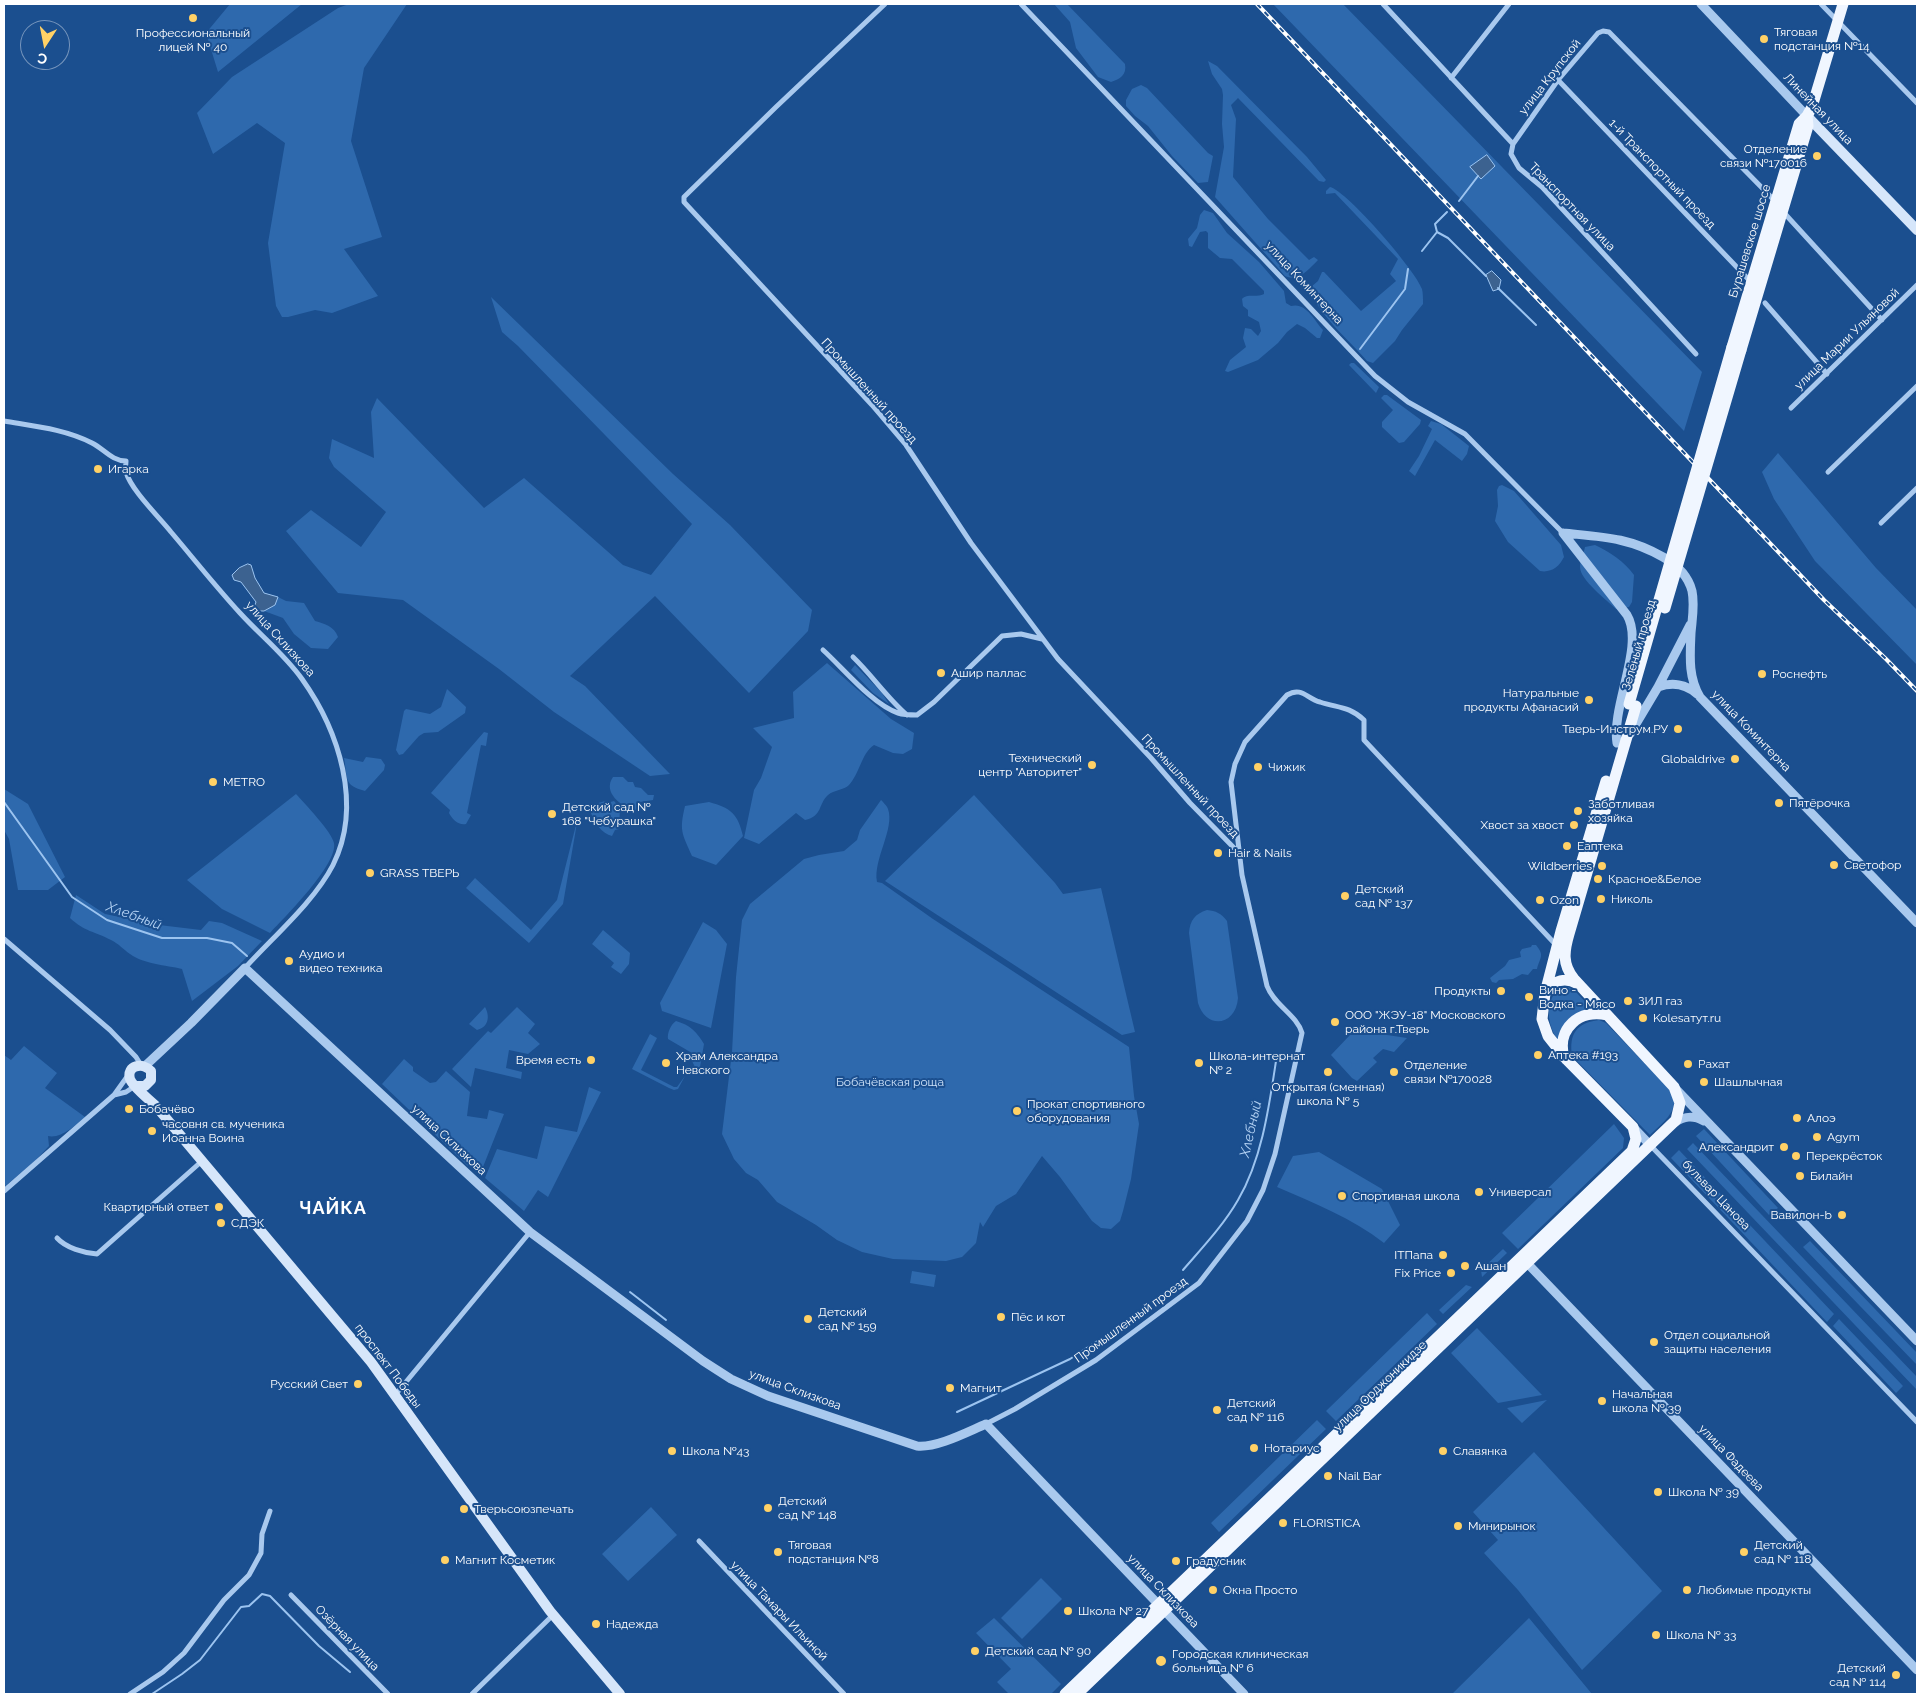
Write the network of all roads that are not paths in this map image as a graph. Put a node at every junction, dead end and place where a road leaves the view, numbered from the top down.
1 (885, 4) edge
2 (1021, 4) edge
3 (1383, 4) edge
4 (1509, 4) edge
5 (1701, 4) edge
6 (1821, 4) edge
7 (1842, 4) edge
8 (1837, 21) junction
9 (1451, 78) junction
10 (1558, 80) junction
11 (1917, 103) edge
12 (1807, 116) junction
13 (1513, 144) junction
14 (1776, 200) junction
15 (1782, 214) junction
16 (1917, 230) edge
17 (1751, 282) junction
18 (1917, 285) edge
19 (1765, 303) dead end
20 (1882, 320) junction
21 (1737, 349) junction
22 (1696, 354) dead end
23 (1827, 374) junction
24 (1917, 386) edge
25 (1791, 408) dead end
26 (4, 421) edge
27 (1828, 472) dead end
28 (1917, 488) edge
29 (1881, 523) dead end
30 (1563, 533) junction
31 (1597, 536) junction
32 (1580, 555) junction
33 (1692, 621) junction
34 (1043, 640) junction
35 (823, 650) dead end
36 (853, 657) dead end
37 (1658, 687) junction
38 (1700, 697) junction
39 (907, 715) junction
40 (1621, 743) junction
41 (1239, 853) junction
42 (1917, 923) edge
43 (4, 939) edge
44 (1561, 947) junction
45 (1552, 967) joint
46 (244, 968) junction
47 (1581, 986) junction
48 (1546, 993) junction
49 (1607, 1015) junction
50 (161, 1051) junction
51 (1564, 1057) junction
52 (143, 1066) junction
53 (130, 1072) junction
54 (151, 1079) junction
55 (136, 1086) junction
56 (1674, 1087) junction
57 (114, 1095) junction
58 (155, 1105) junction
59 (1674, 1123) junction
60 (1710, 1126) junction
61 (1633, 1127) junction
62 (1651, 1146) junction
63 (202, 1161) junction
64 (4, 1191) edge
65 (530, 1232) junction
66 (57, 1238) dead end
67 (1528, 1264) junction
68 (1441, 1334) junction
69 (1917, 1341) edge
70 (1441, 1347) junction
71 (396, 1394) junction
72 (1917, 1422) edge
73 (986, 1424) junction
74 (270, 1511) dead end
75 (698, 1541) dead end
76 (291, 1595) dead end
77 (1161, 1608) junction
78 (554, 1616) junction
79 (586, 1654) junction
80 (1917, 1670) edge
81 (130, 1694) edge
82 (388, 1694) edge
83 (472, 1694) edge
84 (620, 1694) edge
85 (628, 1694) edge
86 (844, 1694) edge
87 (1064, 1694) edge
88 (1077, 1694) edge
89 (1244, 1694) edge

1 - 34 street, Промышленный проезд
2 - 30 street, улица Коминтерна
3 - 9 street
4 - 9 street
5 - 12 street, Линейная улица
6 - 8 street
7 - 8 main road, Бурашевское шоссе
8 - 11 street
8 - 12 main road, Бурашевское шоссе
9 - 13 street
10 - 13 street, улица Крупской
10 - 14 street, улица Крупской
10 - 17 street, 1-й Транспортный проезд
12 - 14 main road, Бурашевское шоссе
12 - 15 main road, Бурашевское шоссе
12 - 16 main road, Линейная улица
13 - 22 street, Транспортная улица
14 - 17 main road, Бурашевское шоссе
15 - 20 street
15 - 21 main road, Бурашевское шоссе
17 - 21 main road, Бурашевское шоссе
18 - 20 street, улица Марии Ульяновой
19 - 23 street
20 - 23 street, улица Марии Ульяновой
21 - 40 main road, Зелёный проезд, bridge
23 - 25 street, улица Марии Ульяновой
24 - 27 street
26 - 46 street, улица Склизкова
28 - 29 street
30 - 31 street, улица Коминтерна
30 - 32 street
31 - 32 street
31 - 33 street, улица Коминтерна
32 - 40 street
33 - 37 street
33 - 38 street, улица Коминтерна
34 - 39 street
34 - 41 street, Промышленный проезд
35 - 39 street
36 - 39 street
37 - 38 street
37 - 40 street
38 - 42 street, улица Коминтерна
40 - 44 main road, Зелёный проезд
41 - 44 street
41 - 73 street, Промышленный проезд
43 - 52 street
44 - 45 main road, Зелёный проезд
44 - 47 main road
45 - 48 main road, бульвар Цанова
46 - 50 street
46 - 65 street, улица Склизкова
47 - 48 main road
47 - 49 main road
48 - 51 main road, бульвар Цанова
49 - 51 main road
49 - 56 main road
50 - 52 street
50 - 54 street
51 - 61 main road, бульвар Цанова
52 - 53 main road
52 - 54 main road
53 - 55 main road, проспект Победы
53 - 57 street
54 - 55 main road
54 - 58 main road
55 - 57 street
55 - 58 main road, проспект Победы
56 - 59 main road
56 - 60 street
57 - 64 street
58 - 63 main road, проспект Победы
59 - 60 street
59 - 62 main road, улица Орджоникидзе
60 - 69 street
61 - 62 street, бульвар Цанова
61 - 68 main road, улица Орджоникидзе
62 - 67 main road, улица Орджоникидзе
62 - 72 street, бульвар Цанова
63 - 66 street
63 - 71 main road, проспект Победы
65 - 71 street
65 - 73 street, улица Склизкова
67 - 70 main road, улица Орджоникидзе
67 - 80 street, улица Фадеева
68 - 70 main road
68 - 77 main road, улица Орджоникидзе
70 - 77 main road, улица Орджоникидзе
71 - 78 main road, проспект Победы
73 - 77 street, улица Склизкова
74 - 81 street
75 - 86 street, улица Тамары Ильиной
76 - 82 street, Озёрная улица
77 - 87 main road, улица Орджоникидзе
77 - 88 main road, улица Орджоникидзе
77 - 89 street, улица Склизкова
78 - 79 main road, проспект Победы
78 - 83 street
79 - 84 main road, проспект Победы
79 - 85 main road, проспект Победы

